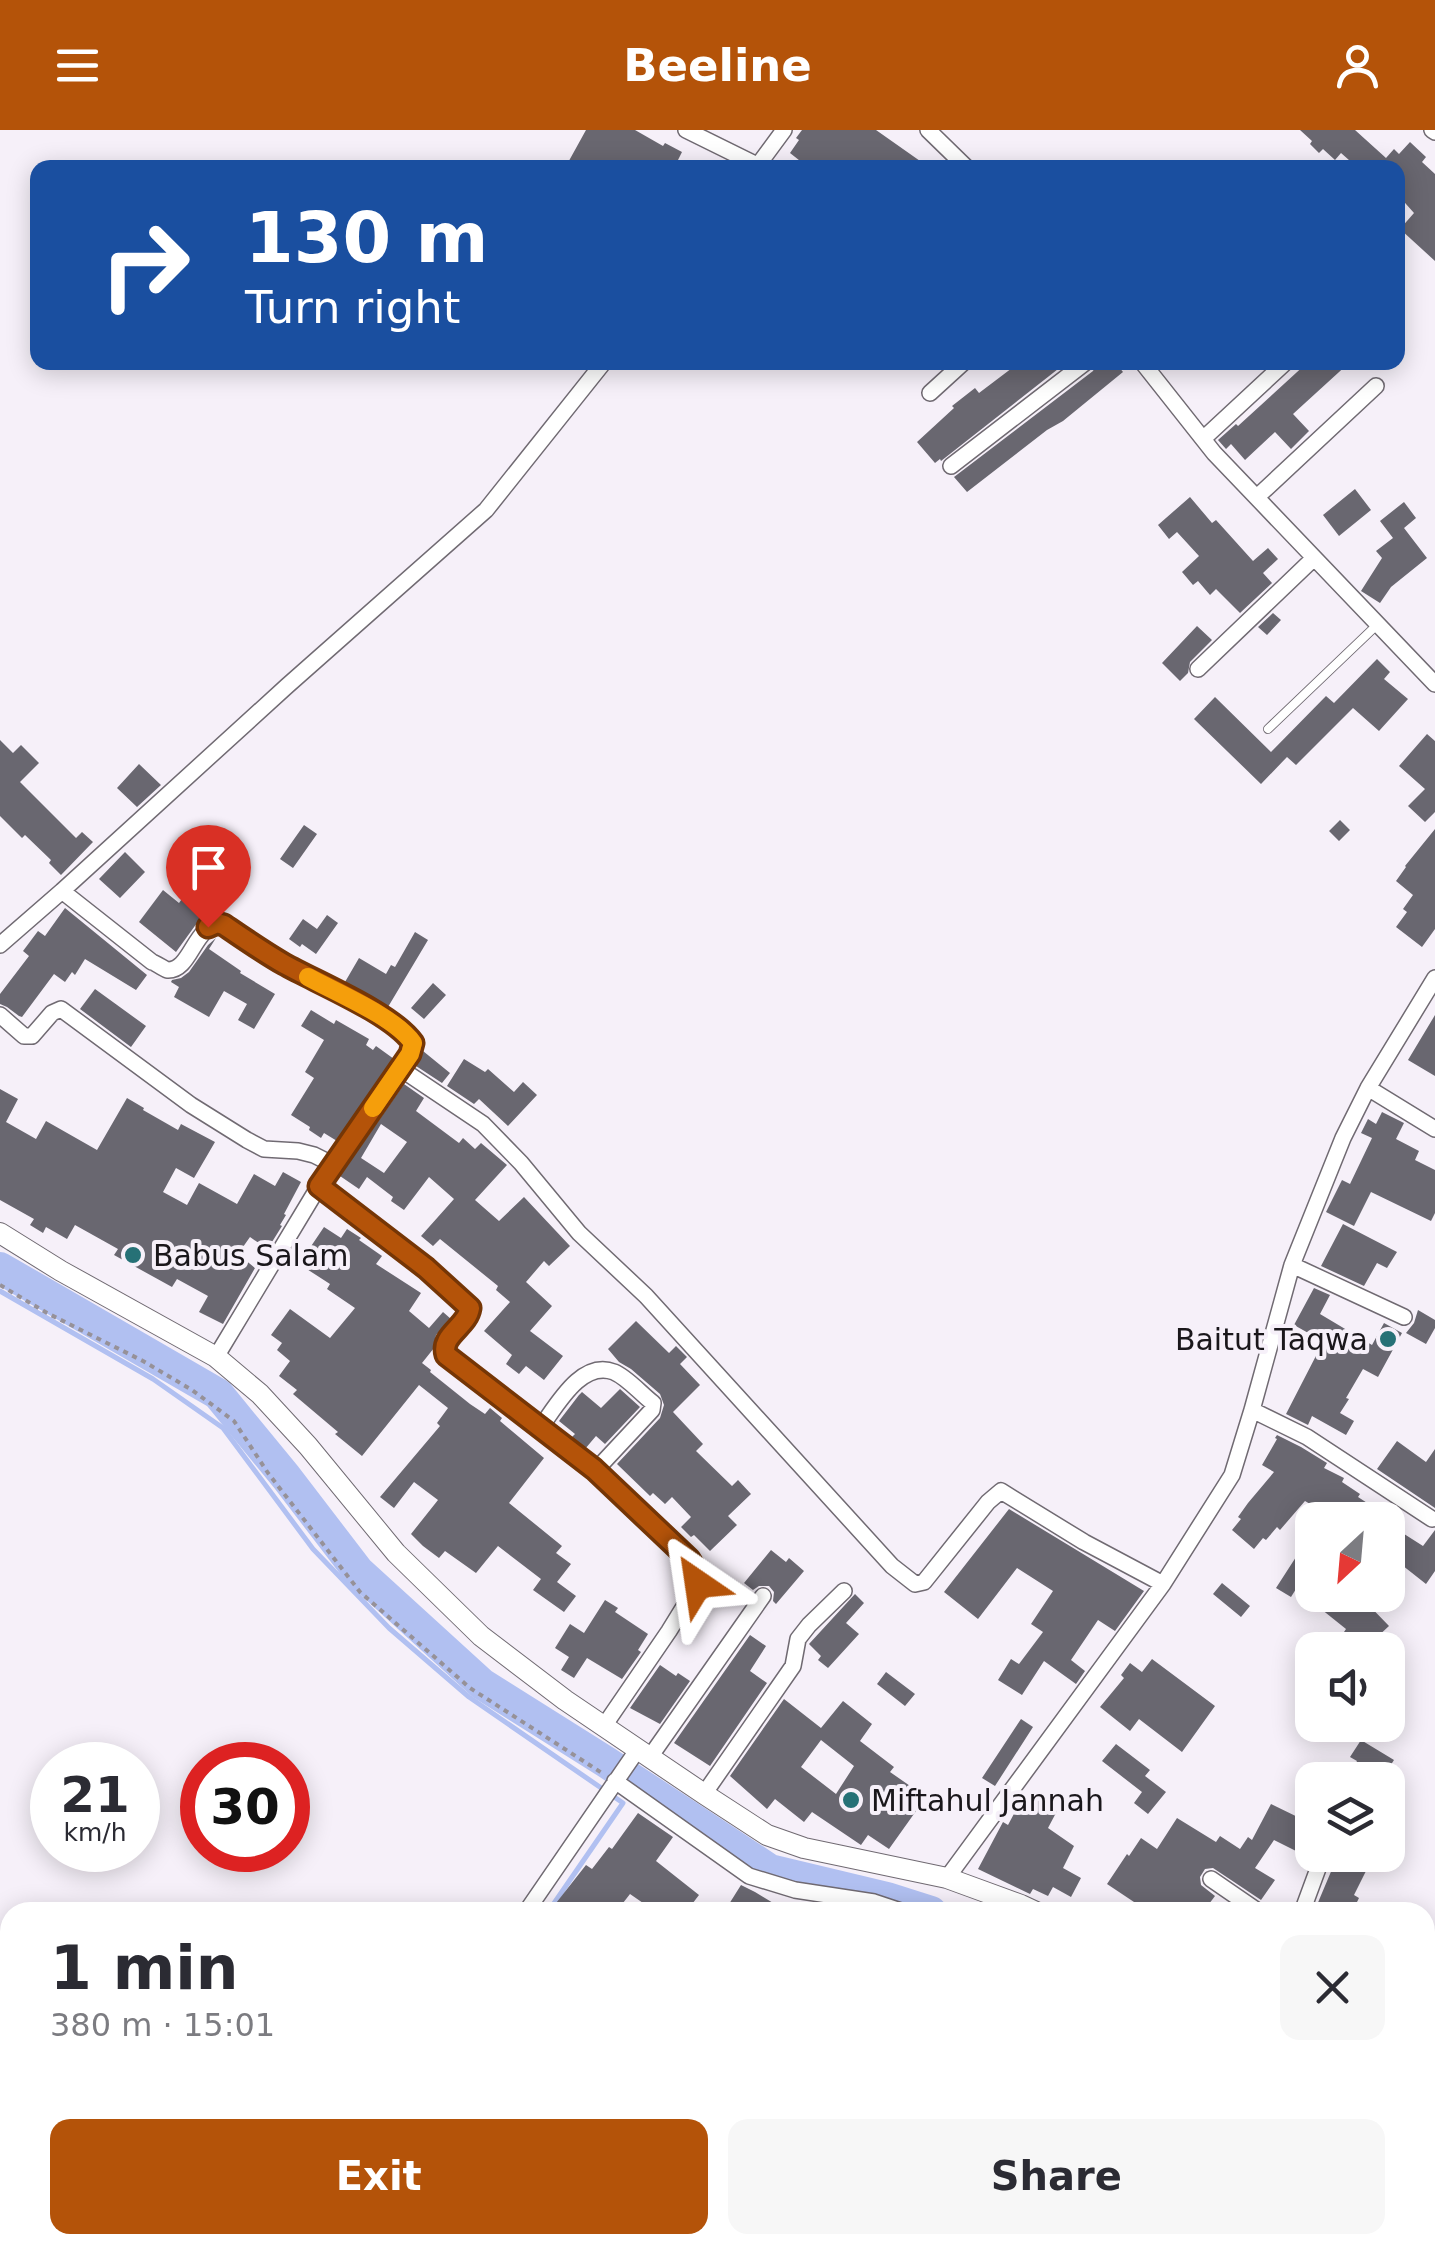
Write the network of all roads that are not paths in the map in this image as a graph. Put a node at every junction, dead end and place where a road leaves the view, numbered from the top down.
1 (686, 130) edge
2 (784, 130) edge
3 (928, 130) edge
4 (744, 160) edge
5 (761, 160) edge
6 (959, 160) edge
7 (598, 370) edge
8 (955, 370) edge
9 (1076, 370) edge
10 (1148, 370) edge
11 (1277, 370) edge
12 (1376, 386) dead end
13 (930, 392) dead end
14 (1203, 439) junction
15 (950, 466) dead end
16 (1257, 497) junction
17 (1314, 558) junction
18 (1379, 623) junction
19 (1198, 669) dead end
20 (1435, 684) edge
21 (1268, 729) dead end
22 (62, 891) junction
23 (0, 945) edge
24 (1435, 978) edge
25 (0, 1015) edge
26 (401, 1069) junction
27 (1368, 1088) junction
28 (1435, 1129) edge
29 (334, 1164) junction
30 (319, 1186) junction
31 (0, 1233) edge
32 (1292, 1265) junction
33 (1404, 1317) dead end
34 (216, 1357) junction
35 (1252, 1410) junction
36 (540, 1428) junction
37 (596, 1471) junction
38 (1432, 1519) dead end
39 (1163, 1584) junction
40 (844, 1591) dead end
41 (763, 1596) dead end
42 (604, 1726) junction
43 (640, 1755) junction
44 (611, 1786) junction
45 (704, 1794) junction
46 (1317, 1872) edge
47 (947, 1878) junction
48 (1212, 1879) dead end
49 (533, 1902) edge
50 (849, 1902) edge
51 (1016, 1902) edge
52 (1245, 1902) edge
53 (1306, 1902) edge

1 - 4 street
2 - 5 street
3 - 6 street
7 - 22 street
8 - 13 street
9 - 15 street
10 - 14 street
11 - 14 street
12 - 16 street
14 - 16 street
16 - 17 street
17 - 18 street
17 - 19 street
18 - 20 street
18 - 21 lane
22 - 23 street
22 - 26 street
24 - 27 street
25 - 29 street
26 - 29 street
26 - 39 street
27 - 28 street
27 - 32 street
29 - 30 street
30 - 34 street
30 - 36 street
31 - 34 street
32 - 33 street
32 - 35 street
34 - 42 street
35 - 38 street
35 - 39 street
36 - 37 street
36 - 37 street
37 - 42 street
39 - 47 street
40 - 45 street
41 - 43 street
42 - 43 street
43 - 44 street
43 - 45 street
44 - 49 street
44 - 50 street
45 - 47 street
46 - 53 street
47 - 51 street
48 - 52 street

